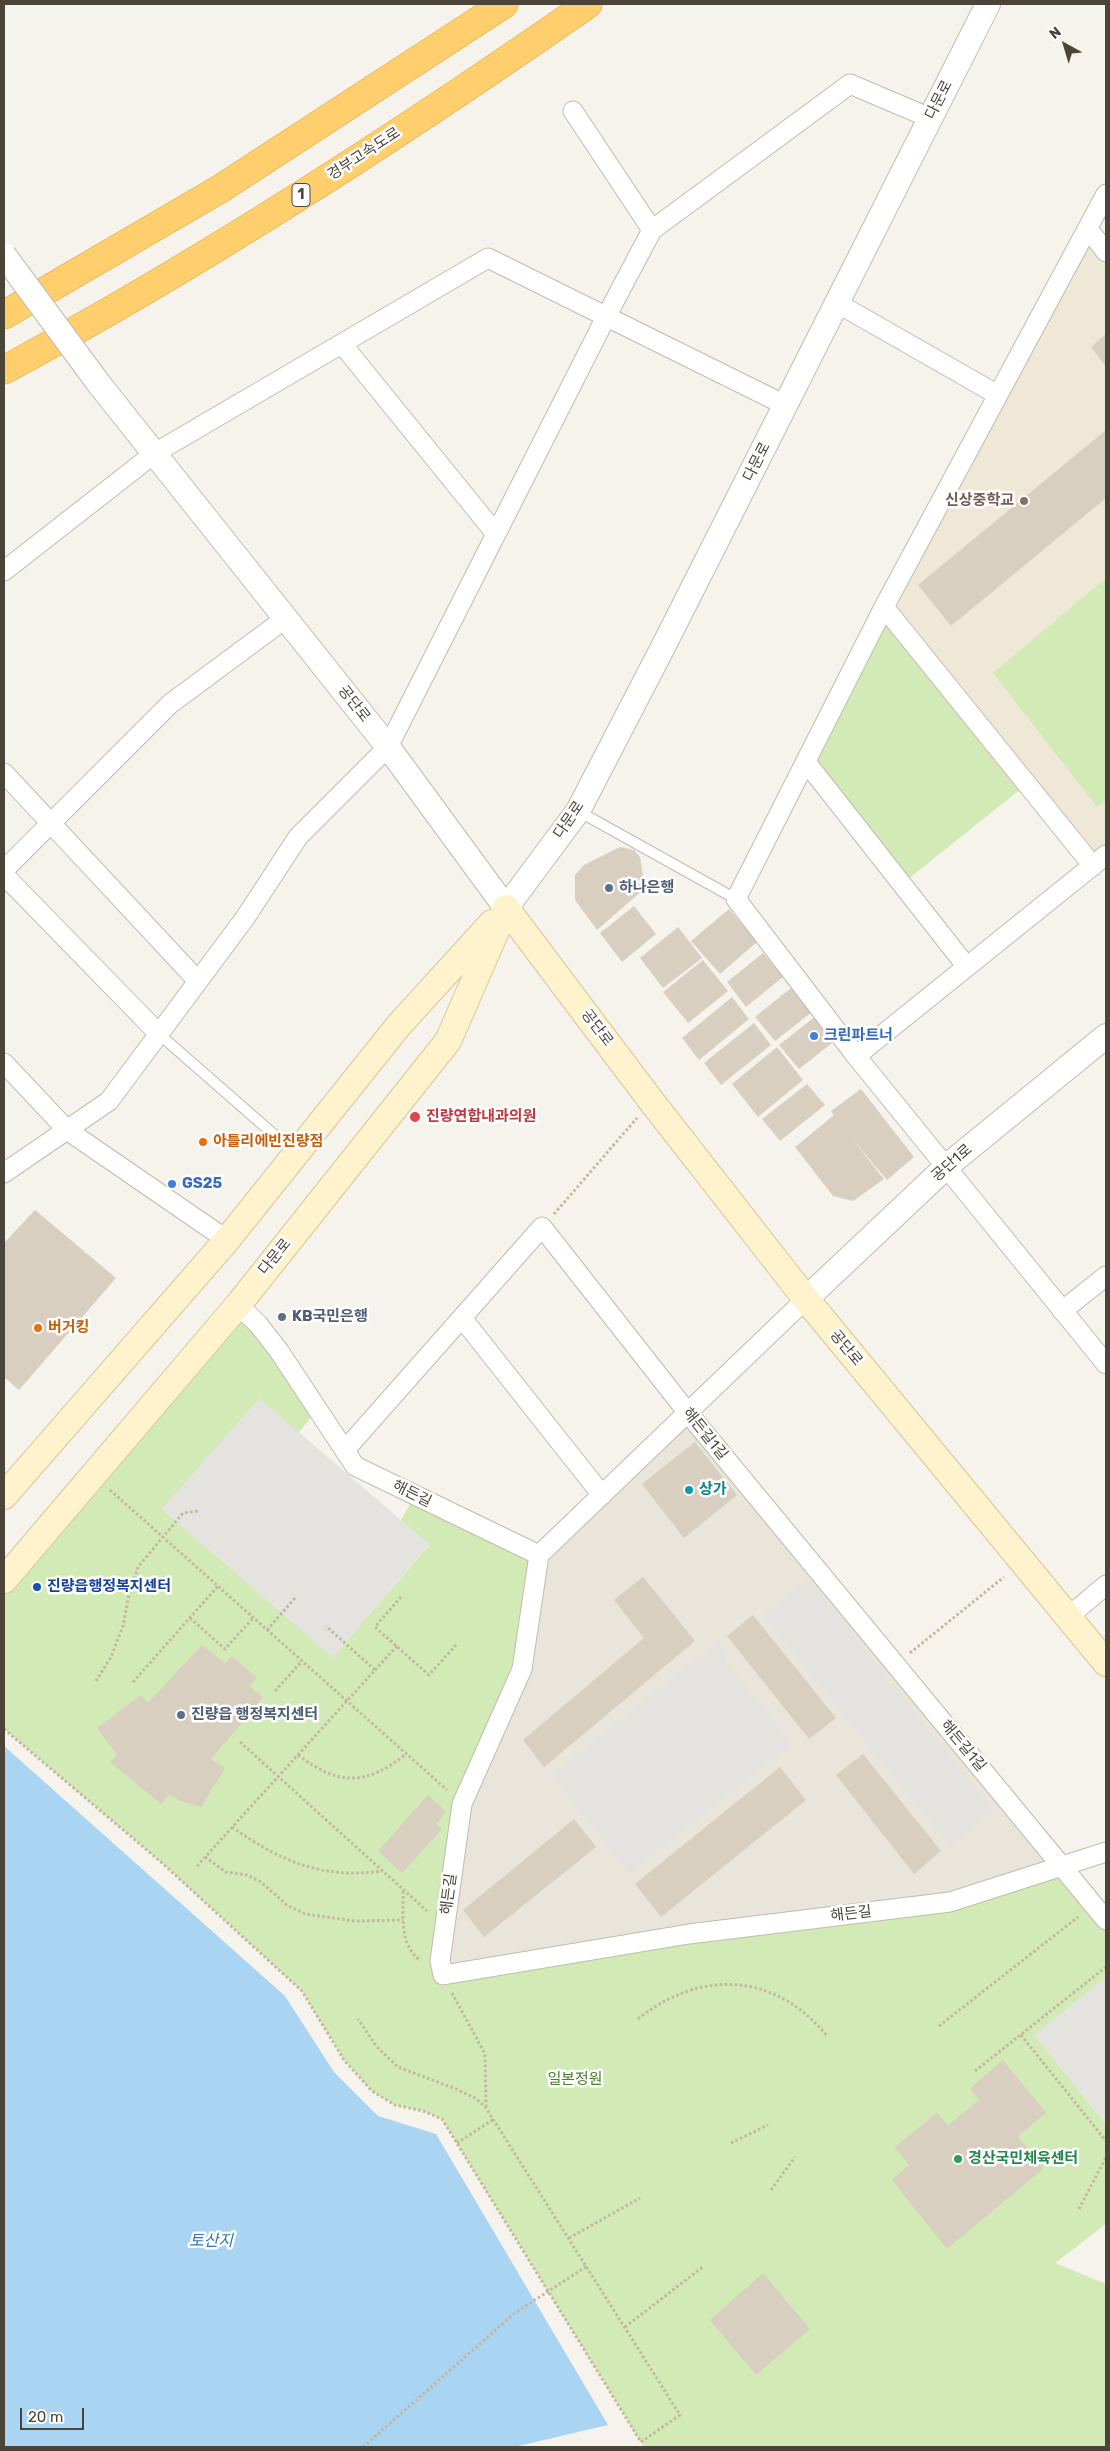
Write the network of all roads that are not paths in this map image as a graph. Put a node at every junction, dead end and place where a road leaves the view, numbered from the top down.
1 (504, 4) edge
2 (588, 4) edge
3 (988, 4) edge
4 (573, 111) dead end
5 (930, 118) junction
6 (1106, 194) edge
7 (1088, 229) junction
8 (652, 230) junction
9 (1106, 252) edge
10 (4, 255) edge
11 (837, 302) junction
12 (4, 315) edge
13 (606, 317) junction
14 (342, 344) junction
15 (4, 370) edge
16 (998, 395) junction
17 (785, 405) junction
18 (155, 453) junction
19 (496, 534) junction
20 (4, 571) edge
21 (884, 608) junction
22 (286, 618) junction
23 (388, 747) junction
24 (806, 762) junction
25 (4, 774) edge
26 (578, 811) junction
27 (50, 824) junction
28 (1099, 860) edge
29 (4, 870) edge
30 (4, 875) edge
31 (736, 899) junction
32 (506, 908) junction
33 (967, 967) junction
34 (197, 980) junction
35 (159, 1034) junction
36 (1106, 1036) edge
37 (856, 1056) junction
38 (4, 1063) edge
39 (67, 1130) junction
40 (297, 1154) junction
41 (947, 1166) junction
42 (4, 1173) edge
43 (227, 1240) junction
44 (1106, 1276) edge
45 (806, 1299) junction
46 (238, 1305) junction
47 (1062, 1311) junction
48 (462, 1318) junction
49 (1106, 1364) edge
50 (688, 1413) junction
51 (345, 1450) junction
52 (7, 1486) edge
53 (602, 1495) junction
54 (539, 1555) junction
55 (4, 1580) edge
56 (1106, 1585) edge
57 (1068, 1617) junction
58 (1106, 1664) edge
59 (1106, 1852) edge
60 (1062, 1866) junction
61 (1106, 1920) edge

1 - 12 highway
2 - 15 highway, 경부고속도로 / 1
3 - 5 street, 다문로
4 - 8 street
5 - 8 street
5 - 11 street, 다문로
6 - 7 street
7 - 9 street
7 - 16 street
8 - 13 street
10 - 18 street, 공단로, bridge
11 - 16 street
11 - 17 street, 다문로
13 - 14 street
13 - 17 street
13 - 19 street
14 - 18 street
14 - 19 street
16 - 21 street
17 - 26 street, 다문로
18 - 20 street
18 - 22 street, 공단로
19 - 23 street
21 - 24 street
21 - 28 street
22 - 23 street, 공단로
22 - 27 street
23 - 32 street, 공단로
23 - 34 street
24 - 31 street
24 - 33 street
25 - 27 street
26 - 31 lane
26 - 32 street, 다문로
27 - 29 street
27 - 34 street
28 - 33 street
30 - 35 street
31 - 37 street
32 - 40 main road, 다문로
32 - 45 main road, 공단로
32 - 46 main road, 다문로
33 - 37 street
34 - 35 street
35 - 39 street
35 - 40 lane
36 - 41 street, 공단1로
37 - 41 street
38 - 39 street
39 - 42 street
39 - 43 street
40 - 43 main road, 다문로
41 - 45 street, 공단1로
41 - 47 street
43 - 52 main road, 다문로
44 - 47 street
45 - 50 street
45 - 57 main road, 공단로
46 - 51 street, 해든길
46 - 55 main road, 다문로
47 - 49 street
48 - 50 street, 해든길1길
48 - 51 street
48 - 53 street
50 - 53 street
50 - 60 street, 해든길1길
51 - 54 street, 해든길
53 - 54 street
54 - 60 street, 해든길
56 - 57 street
57 - 58 main road, 공단로
59 - 60 street, 해든길
60 - 61 street, 해든길1길

